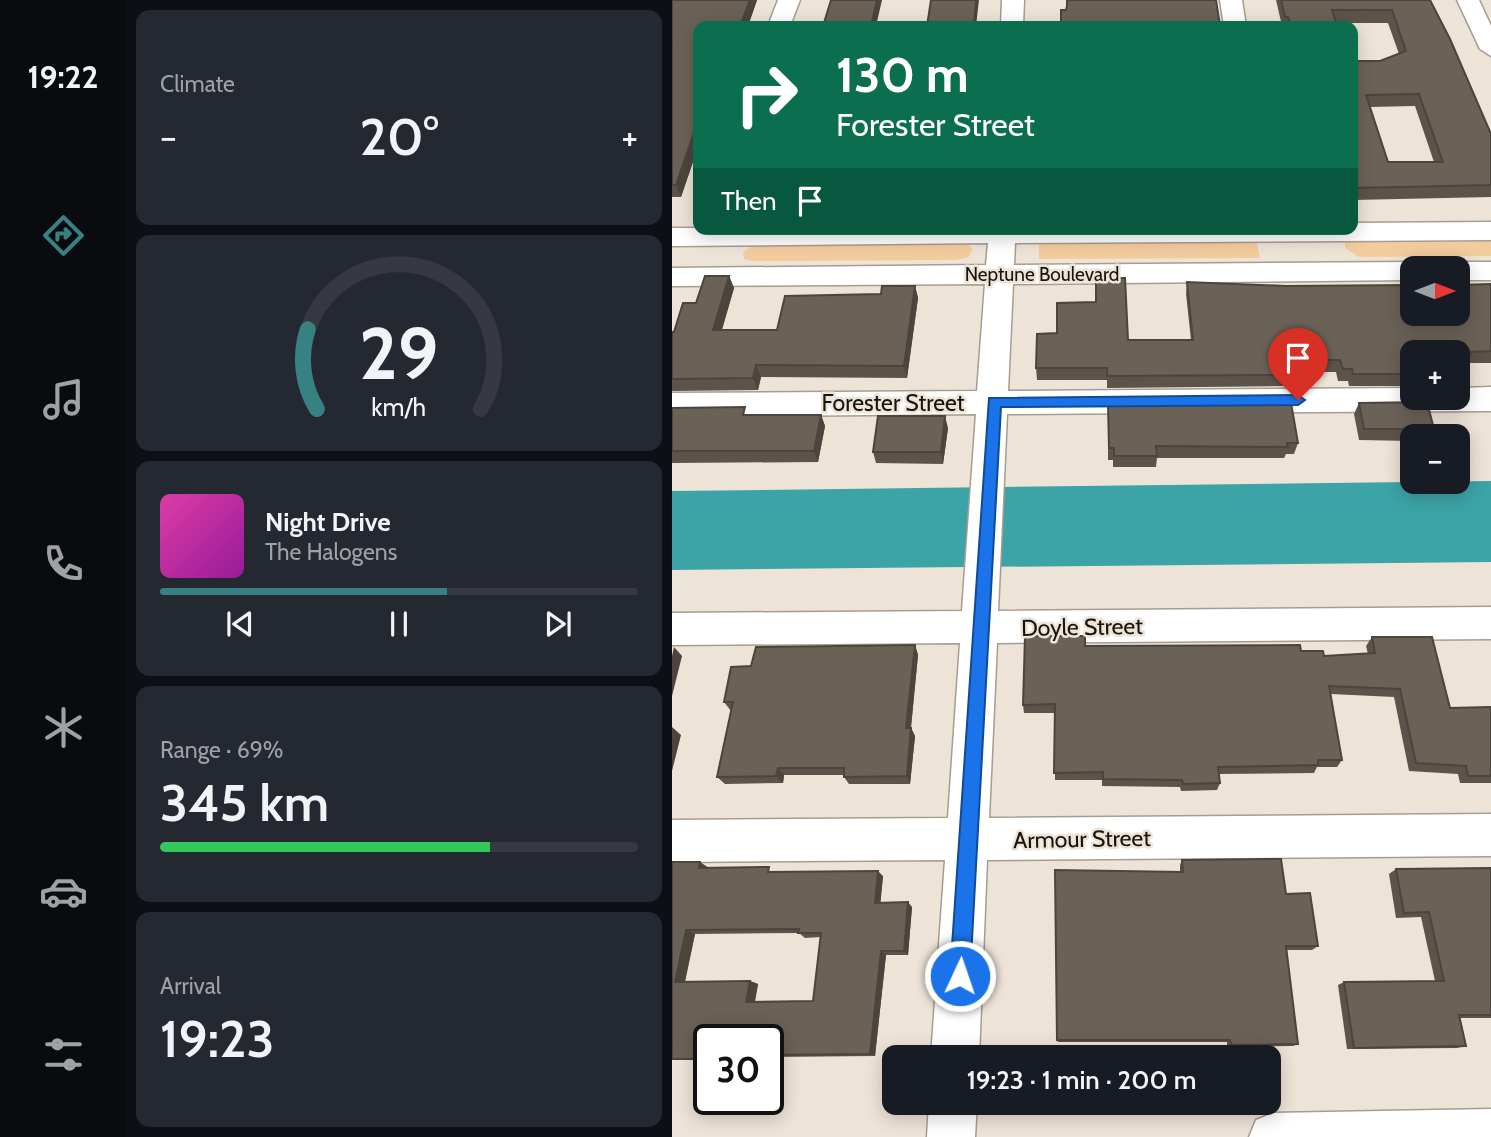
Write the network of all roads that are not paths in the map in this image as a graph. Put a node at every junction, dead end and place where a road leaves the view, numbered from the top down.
1 (789, 0) edge
2 (1013, 0) edge
3 (1230, 0) edge
4 (1468, 0) edge
5 (781, 21) edge
6 (1012, 21) edge
7 (1235, 21) edge
8 (1491, 49) edge
9 (1358, 231) edge
10 (1491, 231) edge
11 (693, 235) edge
12 (705, 235) edge
13 (1002, 235) edge
14 (1275, 235) edge
15 (672, 237) edge
16 (1400, 271) edge
17 (1470, 271) edge
18 (1491, 271) edge
19 (1283, 272) junction
20 (1000, 274) junction
21 (681, 277) edge
22 (1491, 399) edge
23 (994, 402) junction
24 (672, 404) edge
25 (981, 612) junction
26 (1491, 623) edge
27 (672, 629) edge
28 (1491, 835) edge
29 (968, 840) junction
30 (672, 841) edge
31 (956, 1045) edge
32 (952, 1115) edge
33 (1491, 1133) edge
34 (951, 1137) edge
35 (1273, 1137) edge

1 - 5 street
2 - 6 street
3 - 7 street
4 - 8 street
9 - 10 street, Neptune Boulevard
11 - 15 street, Neptune Boulevard
12 - 21 street
13 - 20 street
14 - 19 street
16 - 19 street, Neptune Boulevard
17 - 18 street
19 - 20 street, Neptune Boulevard
20 - 21 street, Neptune Boulevard
20 - 23 street
22 - 23 street, Forester Street
23 - 24 street, Forester Street
23 - 25 street
25 - 26 street, Doyle Street
25 - 27 street, Doyle Street
25 - 29 street
28 - 29 street, Armour Street
29 - 30 street, Armour Street
29 - 31 street
32 - 34 street
33 - 35 street

